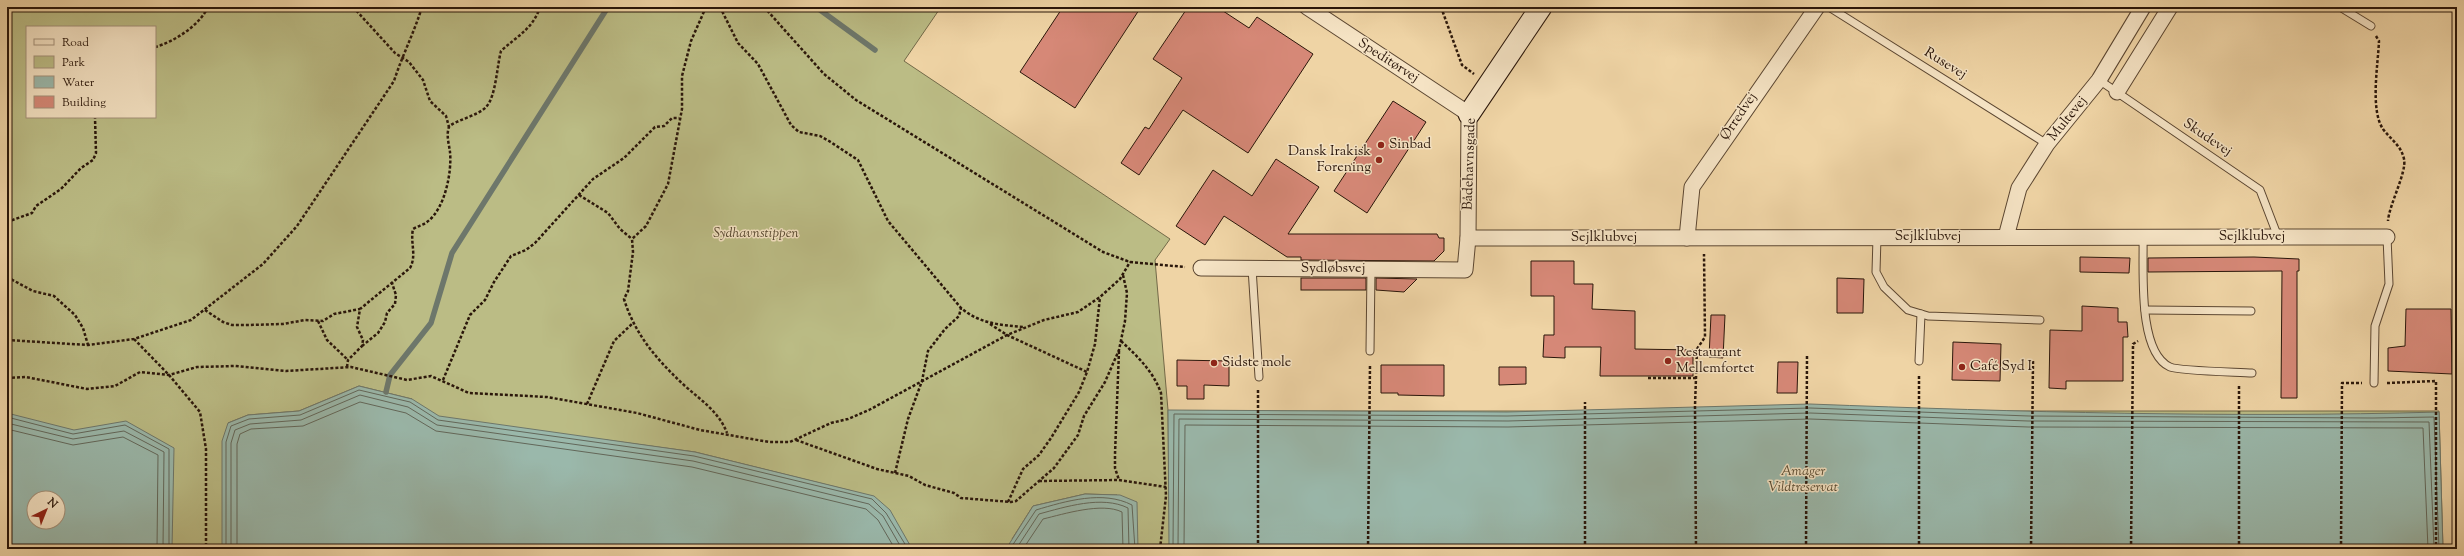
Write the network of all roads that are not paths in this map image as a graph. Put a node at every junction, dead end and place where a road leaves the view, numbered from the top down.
1 (1307, 7) edge
2 (1541, 7) edge
3 (1817, 7) edge
4 (1830, 7) edge
5 (2143, 7) edge
6 (2170, 7) edge
7 (2340, 7) edge
8 (2370, 26) road end
9 (2099, 80) junction
10 (2117, 92) junction
11 (1469, 114) junction
12 (2048, 144) junction
13 (1877, 237) junction
14 (2006, 237) junction
15 (2143, 237) junction
16 (2278, 237) junction
17 (2387, 237) joint
18 (1468, 238) junction
19 (1687, 238) junction
20 (1201, 268) road end
21 (1252, 268) junction
22 (1371, 269) junction
23 (1465, 270) joint
24 (2145, 310) junction
25 (2252, 311) dead end
26 (1922, 314) junction
27 (2040, 320) dead end
28 (1370, 351) road end
29 (1919, 361) road end
30 (2252, 373) dead end
31 (1258, 377) road end
32 (2374, 383) road end

1 - 11 street, Speditørvej
2 - 11 street, Bådehavnsgade
3 - 19 street, Ørredvej
4 - 12 lane, Rusevej
5 - 9 street, Multevej
6 - 10 street
7 - 8 lane
9 - 10 lane, Skudevej
9 - 12 street, Multevej
10 - 16 lane, Skudevej
11 - 18 street, Bådehavnsgade
12 - 14 street, Multevej
13 - 14 street, Sejlklubvej
13 - 19 street, Sejlklubvej
13 - 26 lane
14 - 15 street, Sejlklubvej
15 - 16 street, Sejlklubvej
15 - 24 lane
16 - 17 street, Sejlklubvej
17 - 32 lane
18 - 19 street, Sejlklubvej
18 - 23 street, Bådehavnsgade
20 - 21 street, Sydløbsvej
21 - 22 street, Sydløbsvej
21 - 31 lane
22 - 23 street, Sydløbsvej
22 - 28 lane
24 - 25 lane
24 - 30 lane
26 - 27 lane
26 - 29 lane

